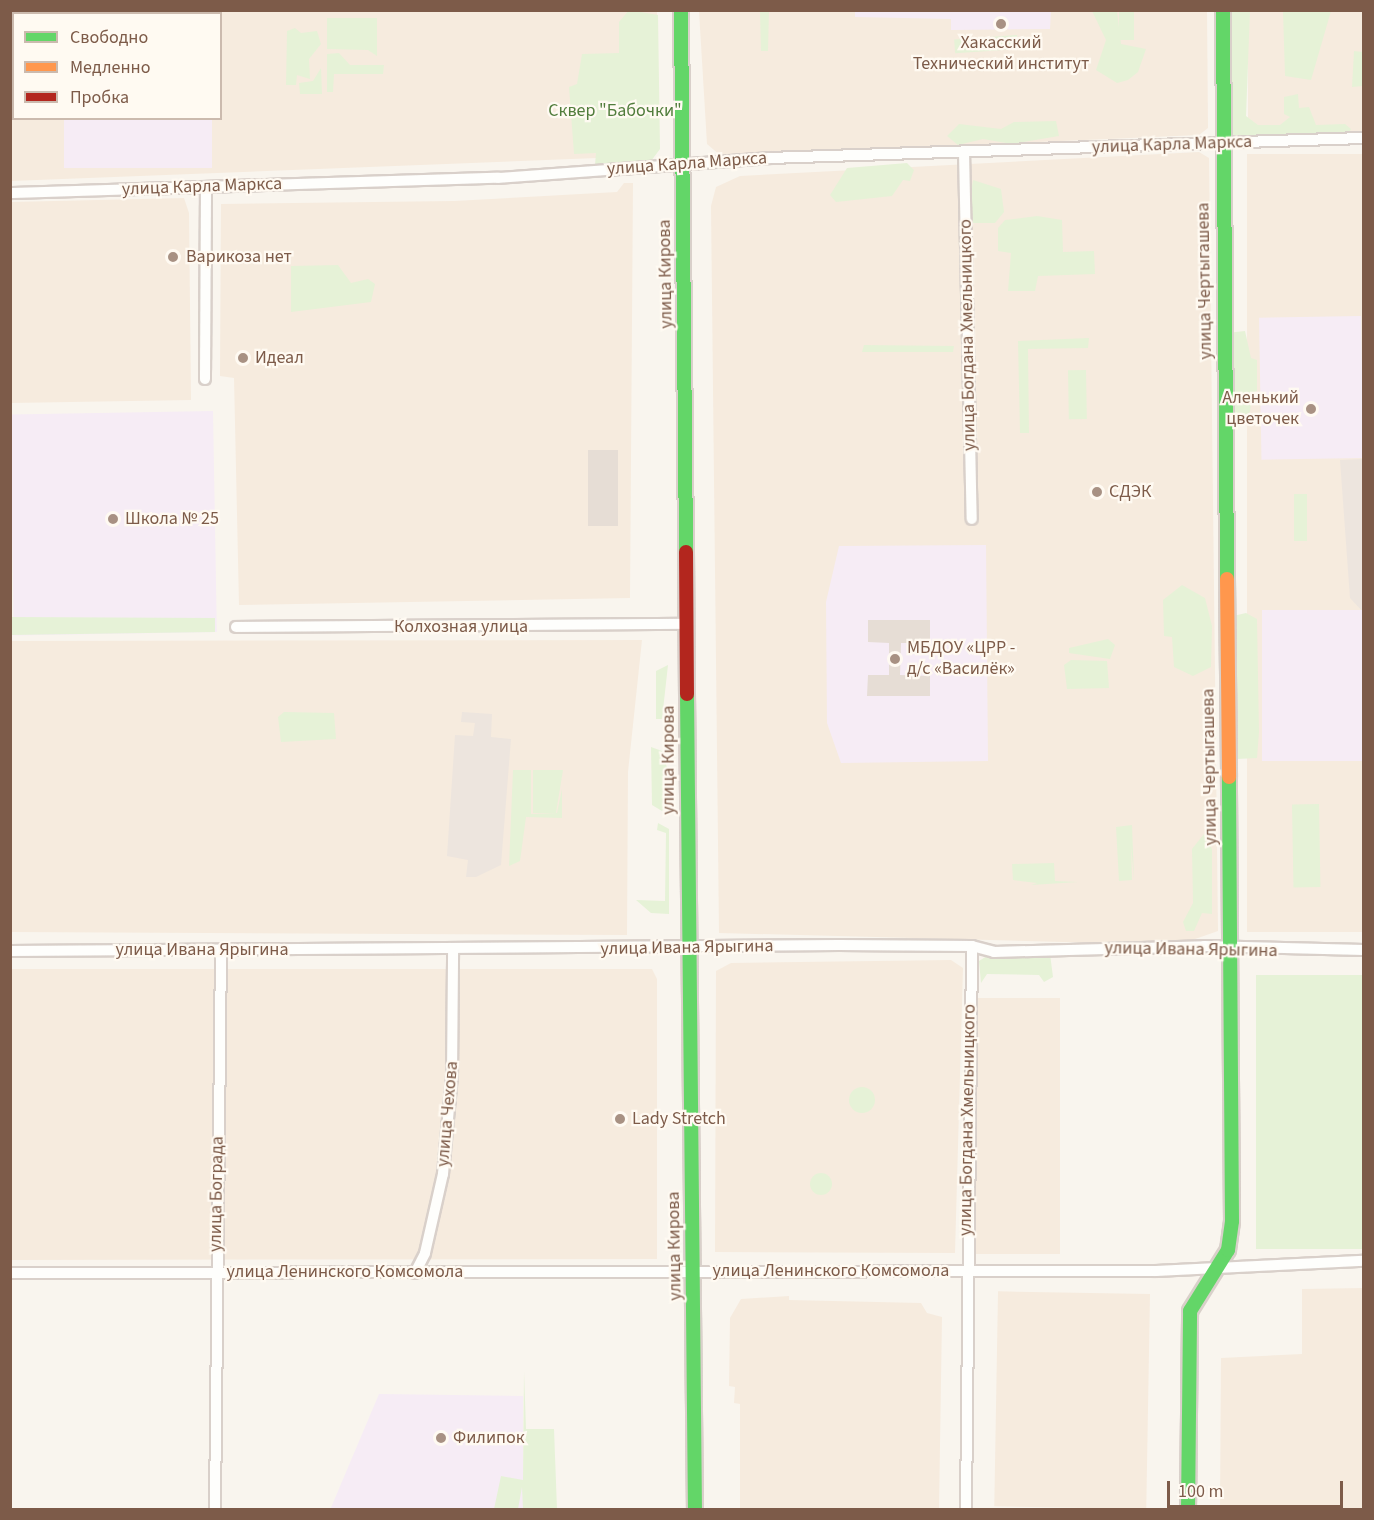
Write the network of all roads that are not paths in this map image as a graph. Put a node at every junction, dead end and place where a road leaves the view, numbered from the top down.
1 (681, 10) edge
2 (1223, 10) edge
3 (1364, 138) edge
4 (1222, 144) junction
5 (964, 152) junction
6 (683, 164) junction
7 (206, 188) junction
8 (10, 193) edge
9 (205, 379) dead end
10 (972, 519) dead end
11 (687, 624) junction
12 (236, 627) dead end
13 (972, 946) junction
14 (689, 947) junction
15 (1231, 948) junction
16 (221, 950) junction
17 (453, 950) junction
18 (1364, 950) edge
19 (10, 951) edge
20 (1364, 1261) edge
21 (966, 1270) junction
22 (1214, 1270) junction
23 (215, 1272) junction
24 (415, 1272) junction
25 (693, 1272) junction
26 (10, 1274) edge
27 (214, 1509) edge
28 (695, 1509) edge
29 (966, 1509) edge
30 (1188, 1509) edge

1 - 6 street, улица Кирова
2 - 4 street, улица Чертыгашева
3 - 4 street, улица Карла Маркса
4 - 5 street, улица Карла Маркса
4 - 15 street, улица Чертыгашева
5 - 6 street, улица Карла Маркса
5 - 10 street, улица Богдана Хмельницкого
6 - 7 street, улица Карла Маркса
6 - 11 street, улица Кирова
7 - 8 street, улица Карла Маркса
7 - 9 street
11 - 12 street, Колхозная улица
11 - 14 street, улица Кирова
13 - 14 street, улица Ивана Ярыгина
13 - 15 street, улица Ивана Ярыгина
13 - 21 street, улица Богдана Хмельницкого
14 - 17 street, улица Ивана Ярыгина
14 - 25 street, улица Кирова
15 - 18 street, улица Ивана Ярыгина
15 - 22 street, улица Чертыгашева
16 - 17 street, улица Ивана Ярыгина
16 - 19 street, улица Ивана Ярыгина
16 - 23 street, улица Бограда
17 - 24 street, улица Чехова
20 - 22 street, улица Ленинского Комсомола
21 - 22 street, улица Ленинского Комсомола
21 - 25 street, улица Ленинского Комсомола
21 - 29 street, улица Богдана Хмельницкого
22 - 30 street, улица Чертыгашева
23 - 24 street, улица Ленинского Комсомола
23 - 26 street, улица Ленинского Комсомола
23 - 27 street, улица Бограда
24 - 25 street, улица Ленинского Комсомола
25 - 28 street, улица Кирова

